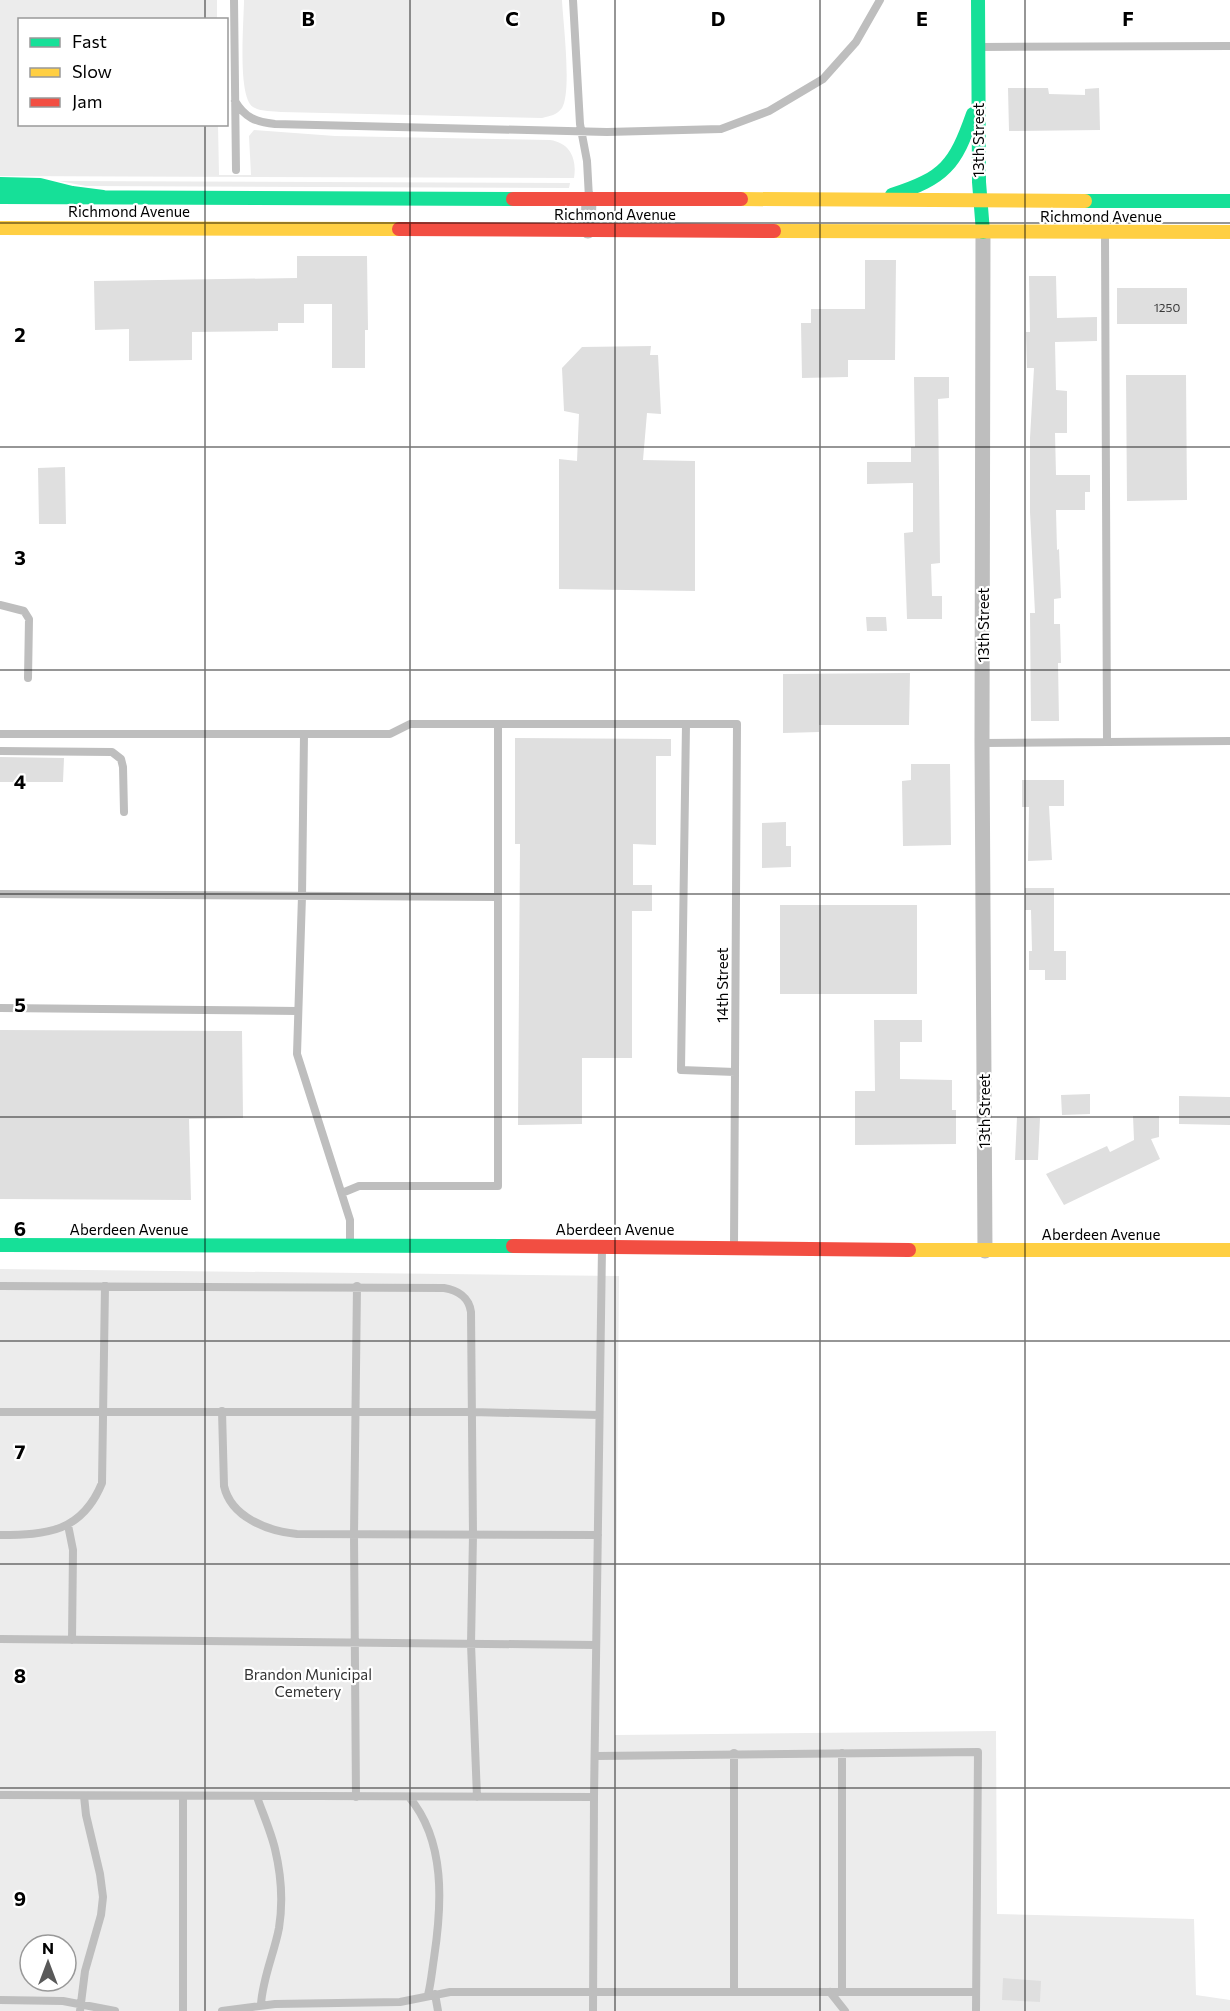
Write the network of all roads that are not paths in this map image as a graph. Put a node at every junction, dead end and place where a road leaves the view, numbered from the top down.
1 (234, 0) edge
2 (573, 0) edge
3 (880, 0) edge
4 (978, 0) edge
5 (1230, 46) edge
6 (978, 47) junction
7 (235, 101) junction
8 (978, 102) junction
9 (581, 131) junction
10 (236, 170) dead end
11 (0, 184) edge
12 (0, 197) edge
13 (104, 197) junction
14 (589, 198) junction
15 (872, 201) junction
16 (980, 201) junction
17 (1230, 201) edge
18 (0, 228) edge
19 (588, 231) junction
20 (983, 232) junction
21 (1105, 232) junction
22 (1230, 232) edge
23 (0, 605) edge
24 (28, 678) dead end
25 (498, 724) junction
26 (686, 724) junction
27 (0, 734) edge
28 (303, 734) junction
29 (1230, 741) edge
30 (1107, 742) junction
31 (982, 743) junction
32 (0, 752) edge
33 (124, 812) dead end
34 (0, 894) edge
35 (302, 896) junction
36 (498, 897) junction
37 (0, 1008) edge
38 (298, 1011) junction
39 (735, 1072) junction
40 (342, 1193) junction
41 (0, 1245) edge
42 (602, 1245) junction
43 (350, 1246) junction
44 (734, 1247) junction
45 (1230, 1250) edge
46 (985, 1251) junction
47 (0, 1286) edge
48 (105, 1286) junction
49 (357, 1286) junction
50 (105, 1411) junction
51 (222, 1411) junction
52 (0, 1412) edge
53 (356, 1412) junction
54 (472, 1412) junction
55 (599, 1415) junction
56 (68, 1525) junction
57 (0, 1535) edge
58 (354, 1535) junction
59 (473, 1535) junction
60 (598, 1535) junction
61 (0, 1639) edge
62 (72, 1640) junction
63 (355, 1643) junction
64 (471, 1644) junction
65 (596, 1645) junction
66 (842, 1753) junction
67 (734, 1754) junction
68 (596, 1756) junction
69 (0, 1795) edge
70 (84, 1796) junction
71 (183, 1797) junction
72 (258, 1797) junction
73 (356, 1797) junction
74 (409, 1797) junction
75 (477, 1797) junction
76 (594, 1797) junction
77 (594, 1992) junction
78 (734, 1992) junction
79 (830, 1992) junction
80 (842, 1992) junction
81 (976, 1992) junction
82 (431, 1994) junction
83 (0, 2000) edge
84 (261, 2004) junction
85 (80, 2007) edge
86 (115, 2011) edge
87 (183, 2011) edge
88 (222, 2011) edge
89 (438, 2011) edge
90 (593, 2011) edge
91 (845, 2011) edge
92 (976, 2011) edge

1 - 7 lane
2 - 9 lane
3 - 9 lane
4 - 6 main road, 13th Street
5 - 6 lane
6 - 8 main road, 13th Street
7 - 9 lane
7 - 10 lane
8 - 15 main road
8 - 16 main road, 13th Street
9 - 14 lane
11 - 13 main road
12 - 13 main road, Richmond Avenue
13 - 14 main road, Richmond Avenue
14 - 15 main road, Richmond Avenue
14 - 19 street
15 - 16 main road, Richmond Avenue
16 - 17 main road, Richmond Avenue
16 - 20 main road, 13th Street
18 - 19 main road, Richmond Avenue
19 - 20 main road, Richmond Avenue
20 - 21 main road, Richmond Avenue
20 - 31 street, 13th Street
21 - 22 main road, Richmond Avenue
21 - 30 lane
23 - 24 lane
25 - 26 lane
25 - 28 lane
25 - 36 lane
26 - 39 lane, 14th Street
26 - 39 lane
27 - 28 lane
28 - 35 lane
29 - 30 lane
30 - 31 lane
31 - 46 street, 13th Street
32 - 33 lane
34 - 35 lane
35 - 36 lane
35 - 38 lane
36 - 40 lane
37 - 38 lane
38 - 40 lane
39 - 44 lane, 14th Street
40 - 43 lane
41 - 43 main road, Aberdeen Avenue
42 - 43 main road, Aberdeen Avenue
42 - 44 main road, Aberdeen Avenue
42 - 55 lane
44 - 46 main road, Aberdeen Avenue
45 - 46 main road, Aberdeen Avenue
47 - 48 lane
48 - 49 lane
48 - 50 lane
49 - 53 lane
49 - 54 lane
50 - 51 lane
50 - 52 lane
50 - 56 lane
51 - 53 lane
51 - 58 lane
53 - 54 lane
53 - 58 lane
54 - 55 lane
54 - 59 lane
55 - 60 lane
56 - 57 lane
56 - 62 lane
58 - 59 lane
58 - 63 lane
59 - 60 lane
59 - 64 lane
60 - 65 lane
61 - 62 lane
62 - 63 lane
63 - 64 lane
63 - 73 lane
64 - 65 lane
64 - 75 lane
65 - 68 lane
66 - 67 lane
66 - 80 lane
66 - 81 lane
67 - 68 lane
67 - 78 lane
68 - 76 lane
69 - 70 lane
70 - 71 lane
70 - 85 lane
71 - 72 lane
71 - 87 lane
72 - 73 lane
72 - 84 lane
73 - 74 lane
74 - 75 lane
74 - 82 lane
75 - 76 lane
76 - 77 lane
77 - 78 lane
77 - 82 lane
77 - 90 lane
78 - 79 lane
79 - 80 lane
79 - 91 lane
80 - 81 lane
81 - 92 lane
82 - 84 lane
82 - 89 lane
83 - 85 lane
84 - 88 lane
85 - 86 lane

